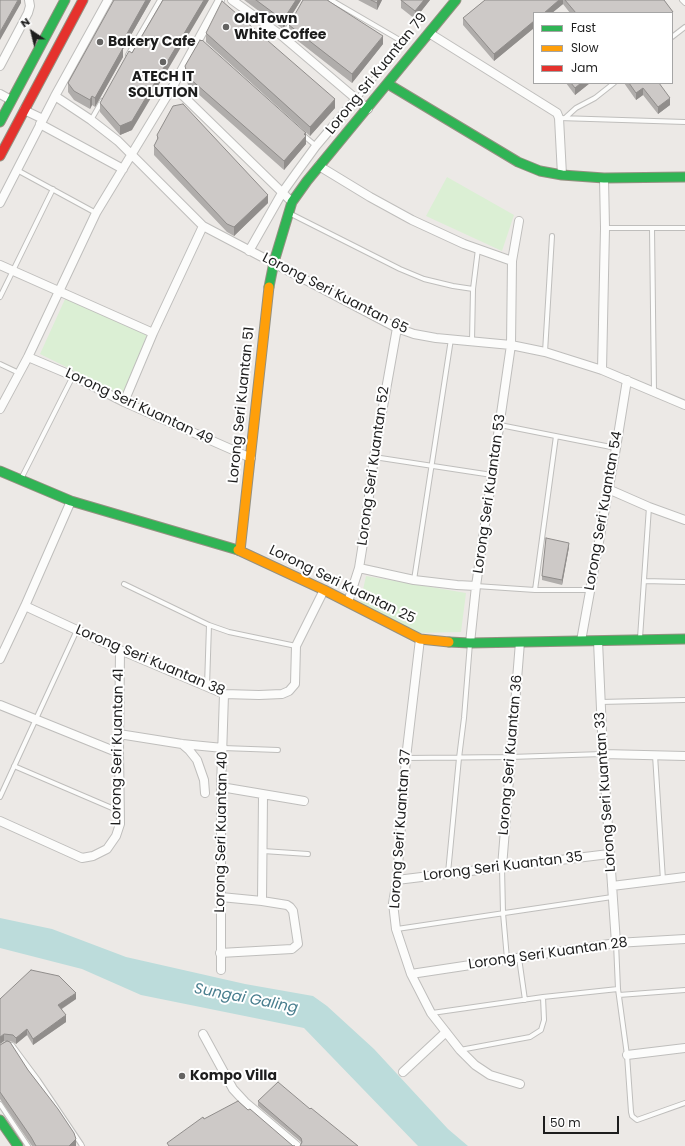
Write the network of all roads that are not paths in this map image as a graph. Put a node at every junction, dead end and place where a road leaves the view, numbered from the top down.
1 (29, 0) edge
2 (66, 0) edge
3 (84, 0) edge
4 (108, 0) edge
5 (160, 0) edge
6 (220, 0) edge
7 (232, 0) edge
8 (331, 0) edge
9 (456, 0) edge
10 (682, 0) edge
11 (685, 3) edge
12 (79, 9) junction
13 (294, 18) edge
14 (685, 27) edge
15 (429, 33) junction
16 (282, 36) junction
17 (673, 36) edge
18 (125, 60) edge
19 (0, 66) edge
20 (388, 84) junction
21 (613, 84) edge
22 (174, 86) junction
23 (106, 93) edge
24 (0, 94) edge
25 (55, 96) junction
26 (12, 100) junction
27 (356, 100) junction
28 (368, 109) junction
29 (24, 110) junction
30 (562, 118) junction
31 (91, 120) junction
32 (0, 122) edge
33 (42, 122) junction
34 (685, 122) edge
35 (298, 130) edge
36 (316, 146) junction
37 (132, 153) junction
38 (0, 156) edge
39 (319, 166) junction
40 (123, 168) junction
41 (17, 170) junction
42 (562, 175) junction
43 (685, 177) edge
44 (604, 178) junction
45 (53, 189) junction
46 (282, 193) junction
47 (292, 202) junction
48 (0, 203) edge
49 (288, 212) junction
50 (96, 213) junction
51 (519, 222) dead end
52 (203, 226) junction
53 (605, 228) junction
54 (652, 228) junction
55 (685, 228) edge
56 (552, 236) dead end
57 (478, 249) junction
58 (249, 251) junction
59 (512, 261) junction
60 (274, 262) junction
61 (0, 265) edge
62 (14, 271) junction
63 (473, 289) junction
64 (59, 291) junction
65 (0, 297) edge
66 (397, 328) junction
67 (153, 333) junction
68 (451, 339) junction
69 (472, 341) junction
70 (511, 345) junction
71 (545, 352) junction
72 (28, 357) junction
73 (0, 364) edge
74 (602, 370) junction
75 (19, 373) junction
76 (73, 376) junction
77 (627, 380) junction
78 (654, 392) junction
79 (124, 402) junction
80 (685, 406) edge
81 (0, 409) edge
82 (500, 425) junction
83 (556, 436) junction
84 (616, 448) junction
85 (374, 457) junction
86 (251, 458) junction
87 (433, 466) junction
88 (0, 471) edge
89 (493, 475) junction
90 (21, 479) junction
91 (608, 489) junction
92 (71, 501) junction
93 (649, 507) junction
94 (685, 520) edge
95 (240, 551) junction
96 (359, 568) junction
97 (414, 580) junction
98 (644, 581) junction
99 (685, 582) edge
100 (124, 584) dead end
101 (476, 586) junction
102 (324, 590) junction
103 (535, 590) junction
104 (590, 590) junction
105 (348, 602) junction
106 (25, 606) junction
107 (209, 625) junction
108 (77, 630) junction
109 (420, 639) junction
110 (685, 639) edge
111 (640, 640) junction
112 (581, 641) junction
113 (598, 641) junction
114 (470, 642) junction
115 (520, 642) junction
116 (296, 646) junction
117 (120, 650) junction
118 (0, 658) edge
119 (207, 687) junction
120 (224, 694) junction
121 (685, 700) edge
122 (600, 702) junction
123 (0, 704) edge
124 (36, 719) junction
125 (119, 734) junction
126 (182, 744) junction
127 (223, 748) junction
128 (278, 750) dead end
129 (119, 753) junction
130 (603, 754) junction
131 (655, 755) junction
132 (685, 756) edge
133 (510, 757) junction
134 (406, 758) junction
135 (459, 758) junction
136 (14, 766) junction
137 (221, 788) junction
138 (205, 793) dead end
139 (263, 795) junction
140 (0, 797) edge
141 (304, 801) dead end
142 (120, 811) junction
143 (0, 821) edge
144 (262, 851) junction
145 (308, 854) dead end
146 (609, 854) junction
147 (502, 867) junction
148 (448, 874) junction
149 (685, 877) edge
150 (397, 880) junction
151 (663, 880) junction
152 (612, 886) junction
153 (221, 897) junction
154 (612, 897) junction
155 (262, 901) junction
156 (503, 913) junction
157 (396, 929) junction
158 (685, 939) edge
159 (616, 943) junction
160 (220, 953) junction
161 (518, 958) junction
162 (507, 959) junction
163 (221, 970) dead end
164 (411, 974) junction
165 (618, 989) junction
166 (685, 990) edge
167 (619, 995) junction
168 (543, 998) junction
169 (525, 1000) junction
170 (431, 1014) junction
171 (446, 1032) junction
172 (203, 1034) dead end
173 (0, 1048) edge
174 (685, 1048) edge
175 (460, 1050) junction
176 (627, 1055) junction
177 (403, 1072) dead end
178 (520, 1084) dead end
179 (685, 1103) edge
180 (0, 1104) edge
181 (0, 1120) edge
182 (18, 1146) edge
183 (28, 1146) edge
184 (82, 1146) edge
185 (297, 1146) edge

1 - 19 street
2 - 12 main road
2 - 26 main road
3 - 12 main road
4 - 25 street
5 - 18 lane
6 - 22 street
7 - 16 street
8 - 27 lane
9 - 15 main road, Lorong Sri Kuantan 79
10 - 11 lane
12 - 29 main road
13 - 16 lane
14 - 17 lane
15 - 20 main road, Lorong Sri Kuantan 79
15 - 30 street
16 - 27 street
20 - 28 main road, Lorong Sri Kuantan 79
20 - 42 main road
21 - 30 lane
22 - 37 street
22 - 46 street
23 - 31 lane
24 - 26 street
25 - 31 street, Lorong Seri Kuantan 65
25 - 33 street
26 - 32 main road
27 - 28 street
27 - 36 street
28 - 39 main road, Lorong Sri Kuantan 79
29 - 33 street
29 - 38 main road
30 - 34 lane
30 - 42 street
31 - 37 street, Lorong Seri Kuantan 65
33 - 40 street
33 - 41 street
35 - 36 lane
36 - 46 street
37 - 40 street
37 - 52 street, Lorong Seri Kuantan 65
39 - 47 main road, Lorong Sri Kuantan 79
39 - 57 street
40 - 50 street
41 - 45 lane
41 - 48 street
42 - 44 main road
43 - 44 main road
44 - 53 street
45 - 50 lane
45 - 62 lane
46 - 47 street
46 - 58 street
47 - 49 main road, Lorong Sri Kuantan 79
49 - 60 main road, Lorong Seri Kuantan 51
49 - 63 lane
50 - 64 street
51 - 59 street, Lorong Seri Kuantan 53
52 - 58 street, Lorong Seri Kuantan 65
52 - 67 street
53 - 54 lane
53 - 74 street
54 - 55 lane
54 - 78 lane
56 - 71 lane
57 - 59 street
57 - 63 lane
58 - 60 street, Lorong Seri Kuantan 65
59 - 70 street, Lorong Seri Kuantan 53
60 - 66 street, Lorong Seri Kuantan 65
60 - 86 main road, Lorong Seri Kuantan 51
61 - 62 street
62 - 64 street
62 - 65 lane
63 - 69 lane
64 - 67 street
64 - 72 street
66 - 68 street, Lorong Seri Kuantan 65
66 - 85 street, Lorong Seri Kuantan 52
67 - 79 street
68 - 69 street, Lorong Seri Kuantan 65
68 - 87 lane
69 - 70 street, Lorong Seri Kuantan 65
70 - 71 street, Lorong Seri Kuantan 65
70 - 82 street, Lorong Seri Kuantan 53
71 - 74 street, Lorong Seri Kuantan 65
72 - 75 street
72 - 76 street, Lorong Seri Kuantan 49
73 - 75 lane
74 - 77 street, Lorong Seri Kuantan 65
75 - 81 street
76 - 79 street, Lorong Seri Kuantan 49
76 - 90 lane
77 - 78 street, Lorong Seri Kuantan 65
77 - 84 street, Lorong Seri Kuantan 54
78 - 80 street, Lorong Seri Kuantan 65
79 - 86 street, Lorong Seri Kuantan 49
82 - 83 lane
82 - 89 street, Lorong Seri Kuantan 53
83 - 84 lane
83 - 103 lane
84 - 91 street, Lorong Seri Kuantan 54
85 - 87 lane
85 - 96 street, Lorong Seri Kuantan 52
86 - 95 main road, Lorong Seri Kuantan 51
87 - 89 lane
87 - 97 lane
88 - 90 main road, Lorong Seri Kuantan 25
89 - 101 street, Lorong Seri Kuantan 53
90 - 92 main road, Lorong Seri Kuantan 25
91 - 93 street
91 - 104 street, Lorong Seri Kuantan 54
92 - 95 main road, Lorong Seri Kuantan 25
92 - 106 street
93 - 94 street
93 - 98 lane
95 - 102 main road, Lorong Seri Kuantan 25
96 - 97 street
96 - 105 street, Lorong Seri Kuantan 52
97 - 101 street
98 - 99 lane
98 - 111 lane
100 - 107 lane
101 - 103 lane
101 - 114 street, Lorong Seri Kuantan 53
102 - 105 main road, Lorong Seri Kuantan 25
102 - 116 street, Lorong Seri Kuantan 38
103 - 104 lane
104 - 112 street, Lorong Seri Kuantan 54
105 - 109 main road, Lorong Seri Kuantan 25
106 - 108 street, Lorong Seri Kuantan 38
106 - 118 street
107 - 116 lane
107 - 119 lane
108 - 117 street, Lorong Seri Kuantan 38
108 - 124 lane
109 - 114 main road, Lorong Seri Kuantan 25
109 - 134 street, Lorong Seri Kuantan 37
110 - 111 main road, Lorong Seri Kuantan 25
111 - 113 main road, Lorong Seri Kuantan 25
112 - 113 main road, Lorong Seri Kuantan 25
112 - 115 main road, Lorong Seri Kuantan 25
113 - 122 street, Lorong Seri Kuantan 33
114 - 115 main road, Lorong Seri Kuantan 25
114 - 135 lane
115 - 133 street, Lorong Seri Kuantan 36
116 - 120 street, Lorong Seri Kuantan 38
117 - 119 street, Lorong Seri Kuantan 38
117 - 125 street, Lorong Seri Kuantan 41
119 - 120 street, Lorong Seri Kuantan 38
120 - 127 street, Lorong Seri Kuantan 40
121 - 122 lane
122 - 130 street, Lorong Seri Kuantan 33
123 - 124 street
124 - 129 street
124 - 136 lane
125 - 126 street
125 - 129 street, Lorong Seri Kuantan 41
126 - 127 street
126 - 138 street
127 - 128 lane
127 - 137 street, Lorong Seri Kuantan 40
129 - 142 street, Lorong Seri Kuantan 41
130 - 131 street
130 - 133 lane
130 - 146 street, Lorong Seri Kuantan 33
131 - 132 street
131 - 151 lane
133 - 135 lane
133 - 147 street, Lorong Seri Kuantan 36
134 - 135 lane
134 - 150 street, Lorong Seri Kuantan 37
135 - 148 lane
136 - 140 lane
136 - 142 lane
137 - 139 street
137 - 153 street, Lorong Seri Kuantan 40
139 - 141 street
139 - 144 street
142 - 143 street, Lorong Seri Kuantan 41
144 - 145 lane
144 - 155 street
146 - 147 street, Lorong Seri Kuantan 35
146 - 152 street, Lorong Seri Kuantan 33
147 - 148 street, Lorong Seri Kuantan 35
147 - 156 lane
148 - 150 street, Lorong Seri Kuantan 35
149 - 151 street
150 - 157 street, Lorong Seri Kuantan 37
151 - 152 street
152 - 154 street, Lorong Seri Kuantan 33
153 - 155 street
153 - 160 street, Lorong Seri Kuantan 40
154 - 156 lane
154 - 159 street, Lorong Seri Kuantan 33
155 - 160 street
156 - 157 lane
156 - 162 lane
157 - 164 street, Lorong Seri Kuantan 37
158 - 159 street, Lorong Seri Kuantan 28
159 - 161 street, Lorong Seri Kuantan 28
159 - 165 lane
160 - 163 street, Lorong Seri Kuantan 40
161 - 162 street, Lorong Seri Kuantan 28
161 - 169 lane
162 - 164 street, Lorong Seri Kuantan 28
164 - 170 street, Lorong Seri Kuantan 37
165 - 167 lane
165 - 168 lane
166 - 167 lane
167 - 176 lane
168 - 169 lane
168 - 175 lane
169 - 170 lane
170 - 171 street, Lorong Seri Kuantan 37
171 - 175 street, Lorong Seri Kuantan 37
171 - 177 street
172 - 185 street
173 - 184 lane
174 - 176 street
175 - 178 street, Lorong Seri Kuantan 37
176 - 179 lane
180 - 183 lane
181 - 182 main road

